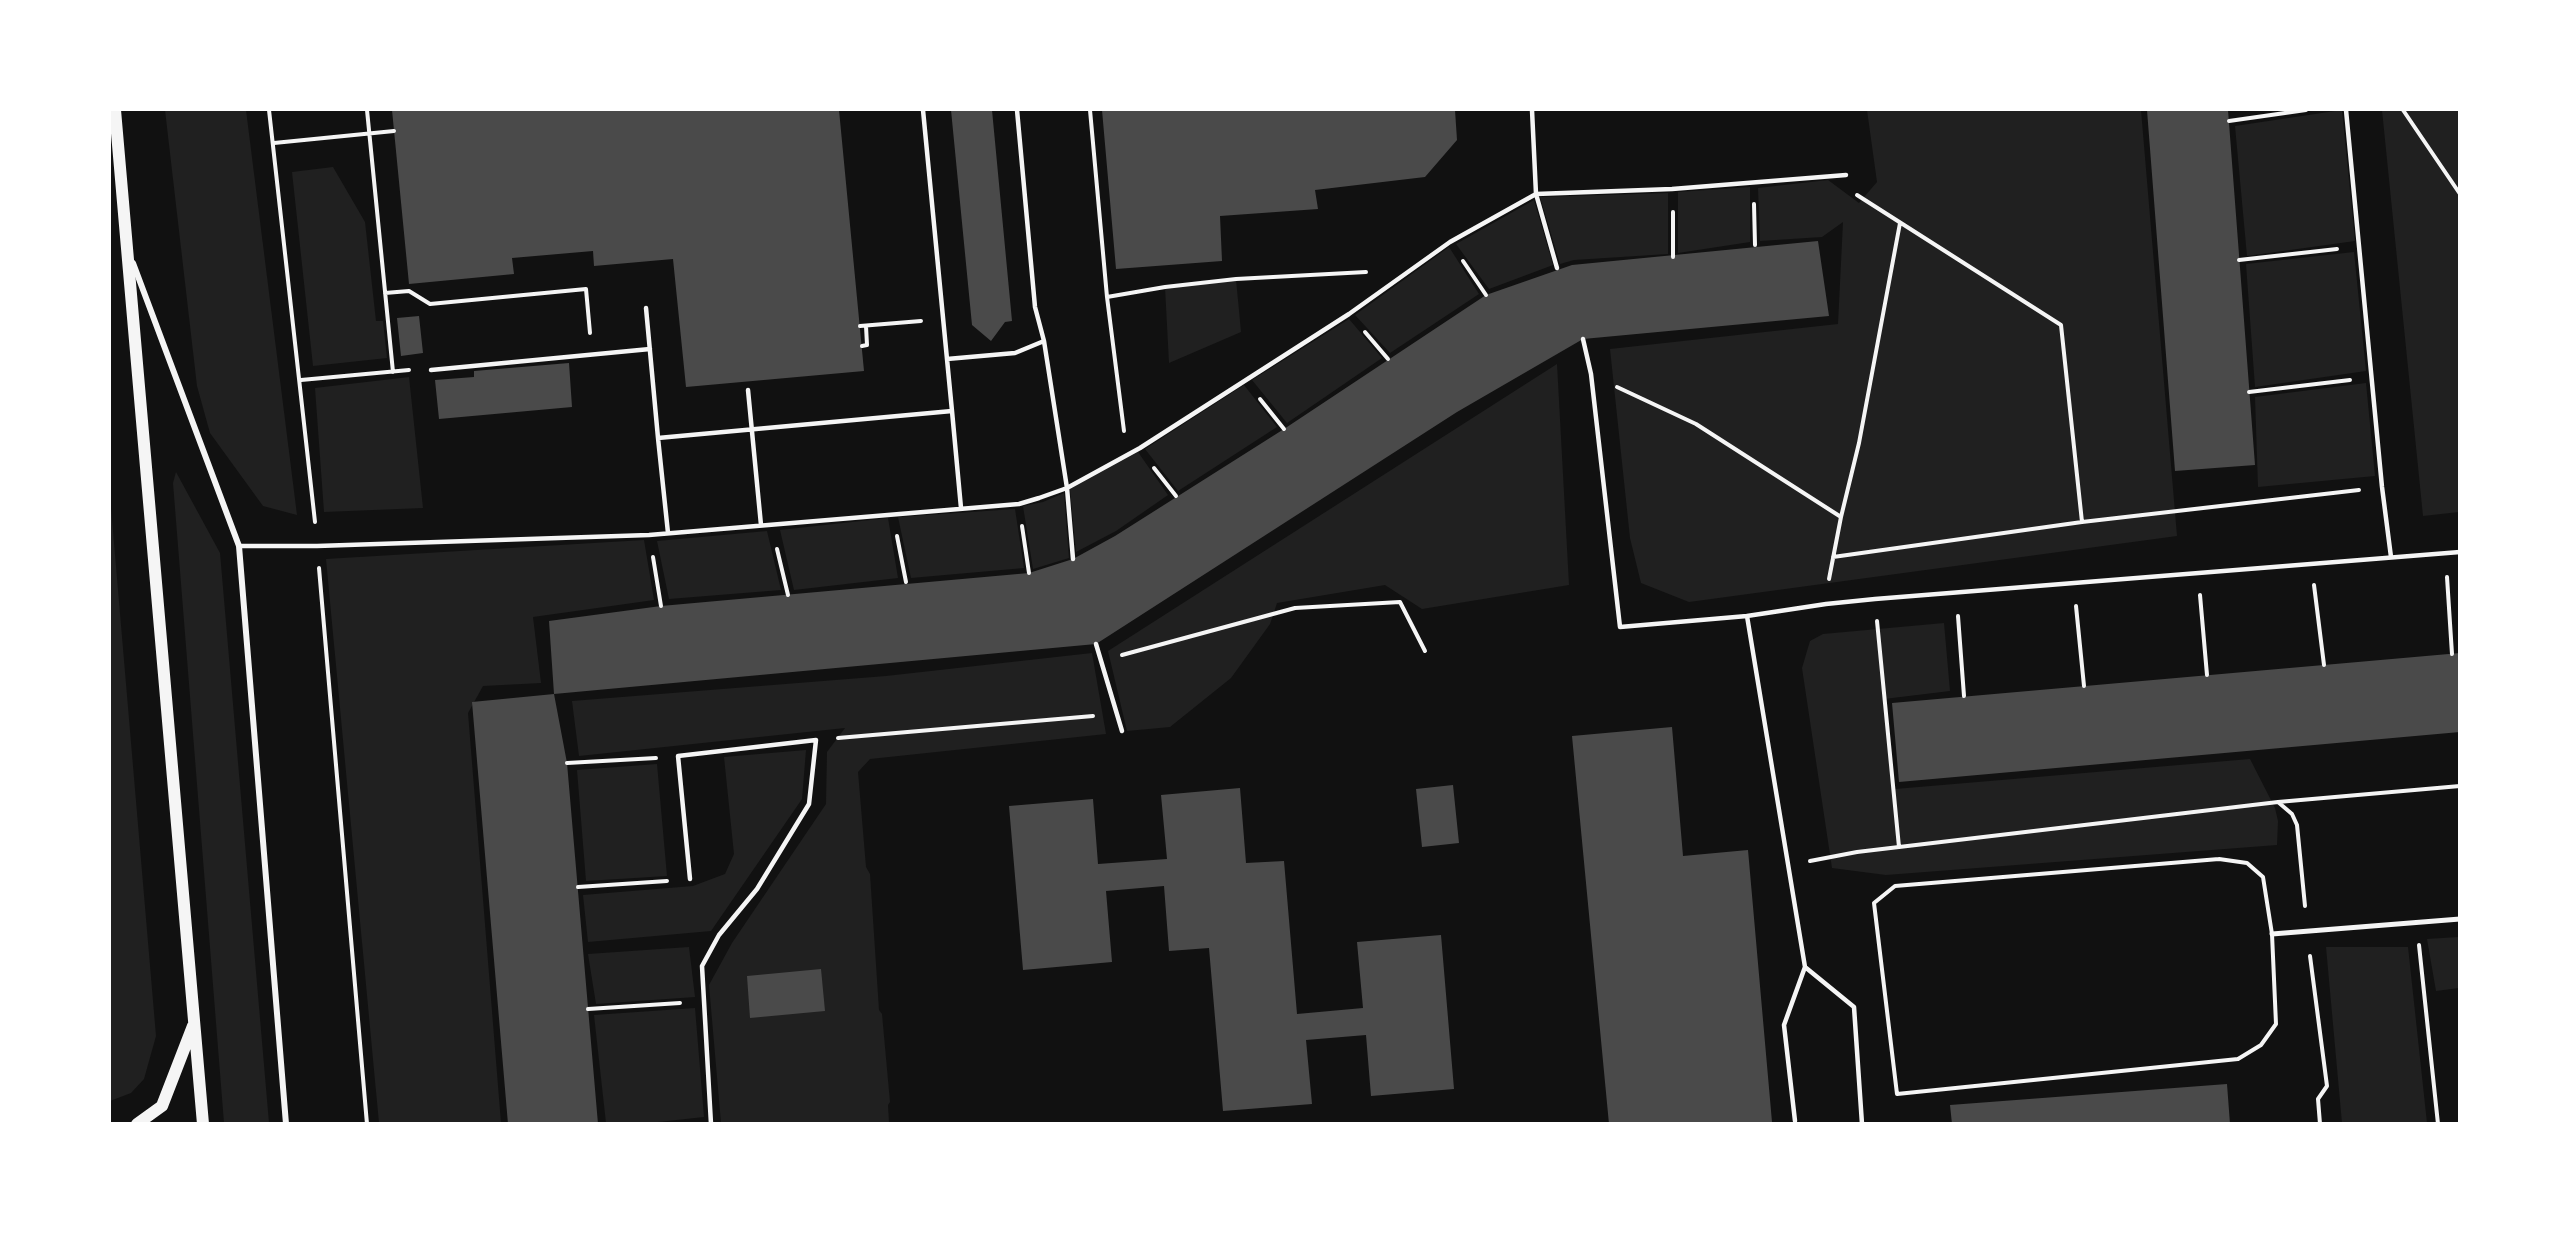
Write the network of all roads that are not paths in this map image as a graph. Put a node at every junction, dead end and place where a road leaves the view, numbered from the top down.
1 (115, 110) edge
2 (923, 110) edge
3 (1017, 110) edge
4 (1532, 110) edge
5 (2346, 110) edge
6 (1846, 175) dead end
7 (1536, 194) junction
8 (127, 248) junction
9 (1557, 268) dead end
10 (646, 308) dead end
11 (1583, 339) dead end
12 (1044, 341) junction
13 (650, 349) junction
14 (947, 359) junction
15 (431, 370) dead end
16 (748, 390) dead end
17 (952, 411) junction
18 (751, 430) junction
19 (658, 438) junction
20 (1067, 488) junction
21 (961, 508) junction
22 (761, 525) junction
23 (668, 533) junction
24 (239, 546) junction
25 (2460, 552) edge
26 (2391, 557) junction
27 (1073, 559) dead end
28 (1747, 616) junction
29 (1096, 645) dead end
30 (1122, 731) dead end
31 (690, 879) road end
32 (2460, 919) edge
33 (2272, 934) road end
34 (1805, 967) junction
35 (194, 1023) junction
36 (1795, 1121) dead end
37 (137, 1124) edge
38 (203, 1124) edge
39 (286, 1124) edge
40 (711, 1124) edge
41 (1862, 1124) edge

1 - 8 main road
2 - 14 lane
3 - 12 lane
4 - 7 lane
5 - 26 lane
6 - 7 lane
7 - 9 lane
7 - 20 lane
8 - 24 street
8 - 35 main road
10 - 13 lane
11 - 28 lane
12 - 14 lane
12 - 20 lane
13 - 15 lane
13 - 19 lane
14 - 17 lane
16 - 18 lane
17 - 18 lane
17 - 21 lane
18 - 19 lane
18 - 22 lane
19 - 23 lane
20 - 21 lane
20 - 27 lane
21 - 22 lane
22 - 23 lane
23 - 24 lane
24 - 39 street
25 - 26 lane
26 - 28 lane
28 - 34 lane
29 - 30 lane
31 - 40 lane
32 - 33 street
34 - 36 lane
34 - 41 lane
35 - 37 main road
35 - 38 main road

